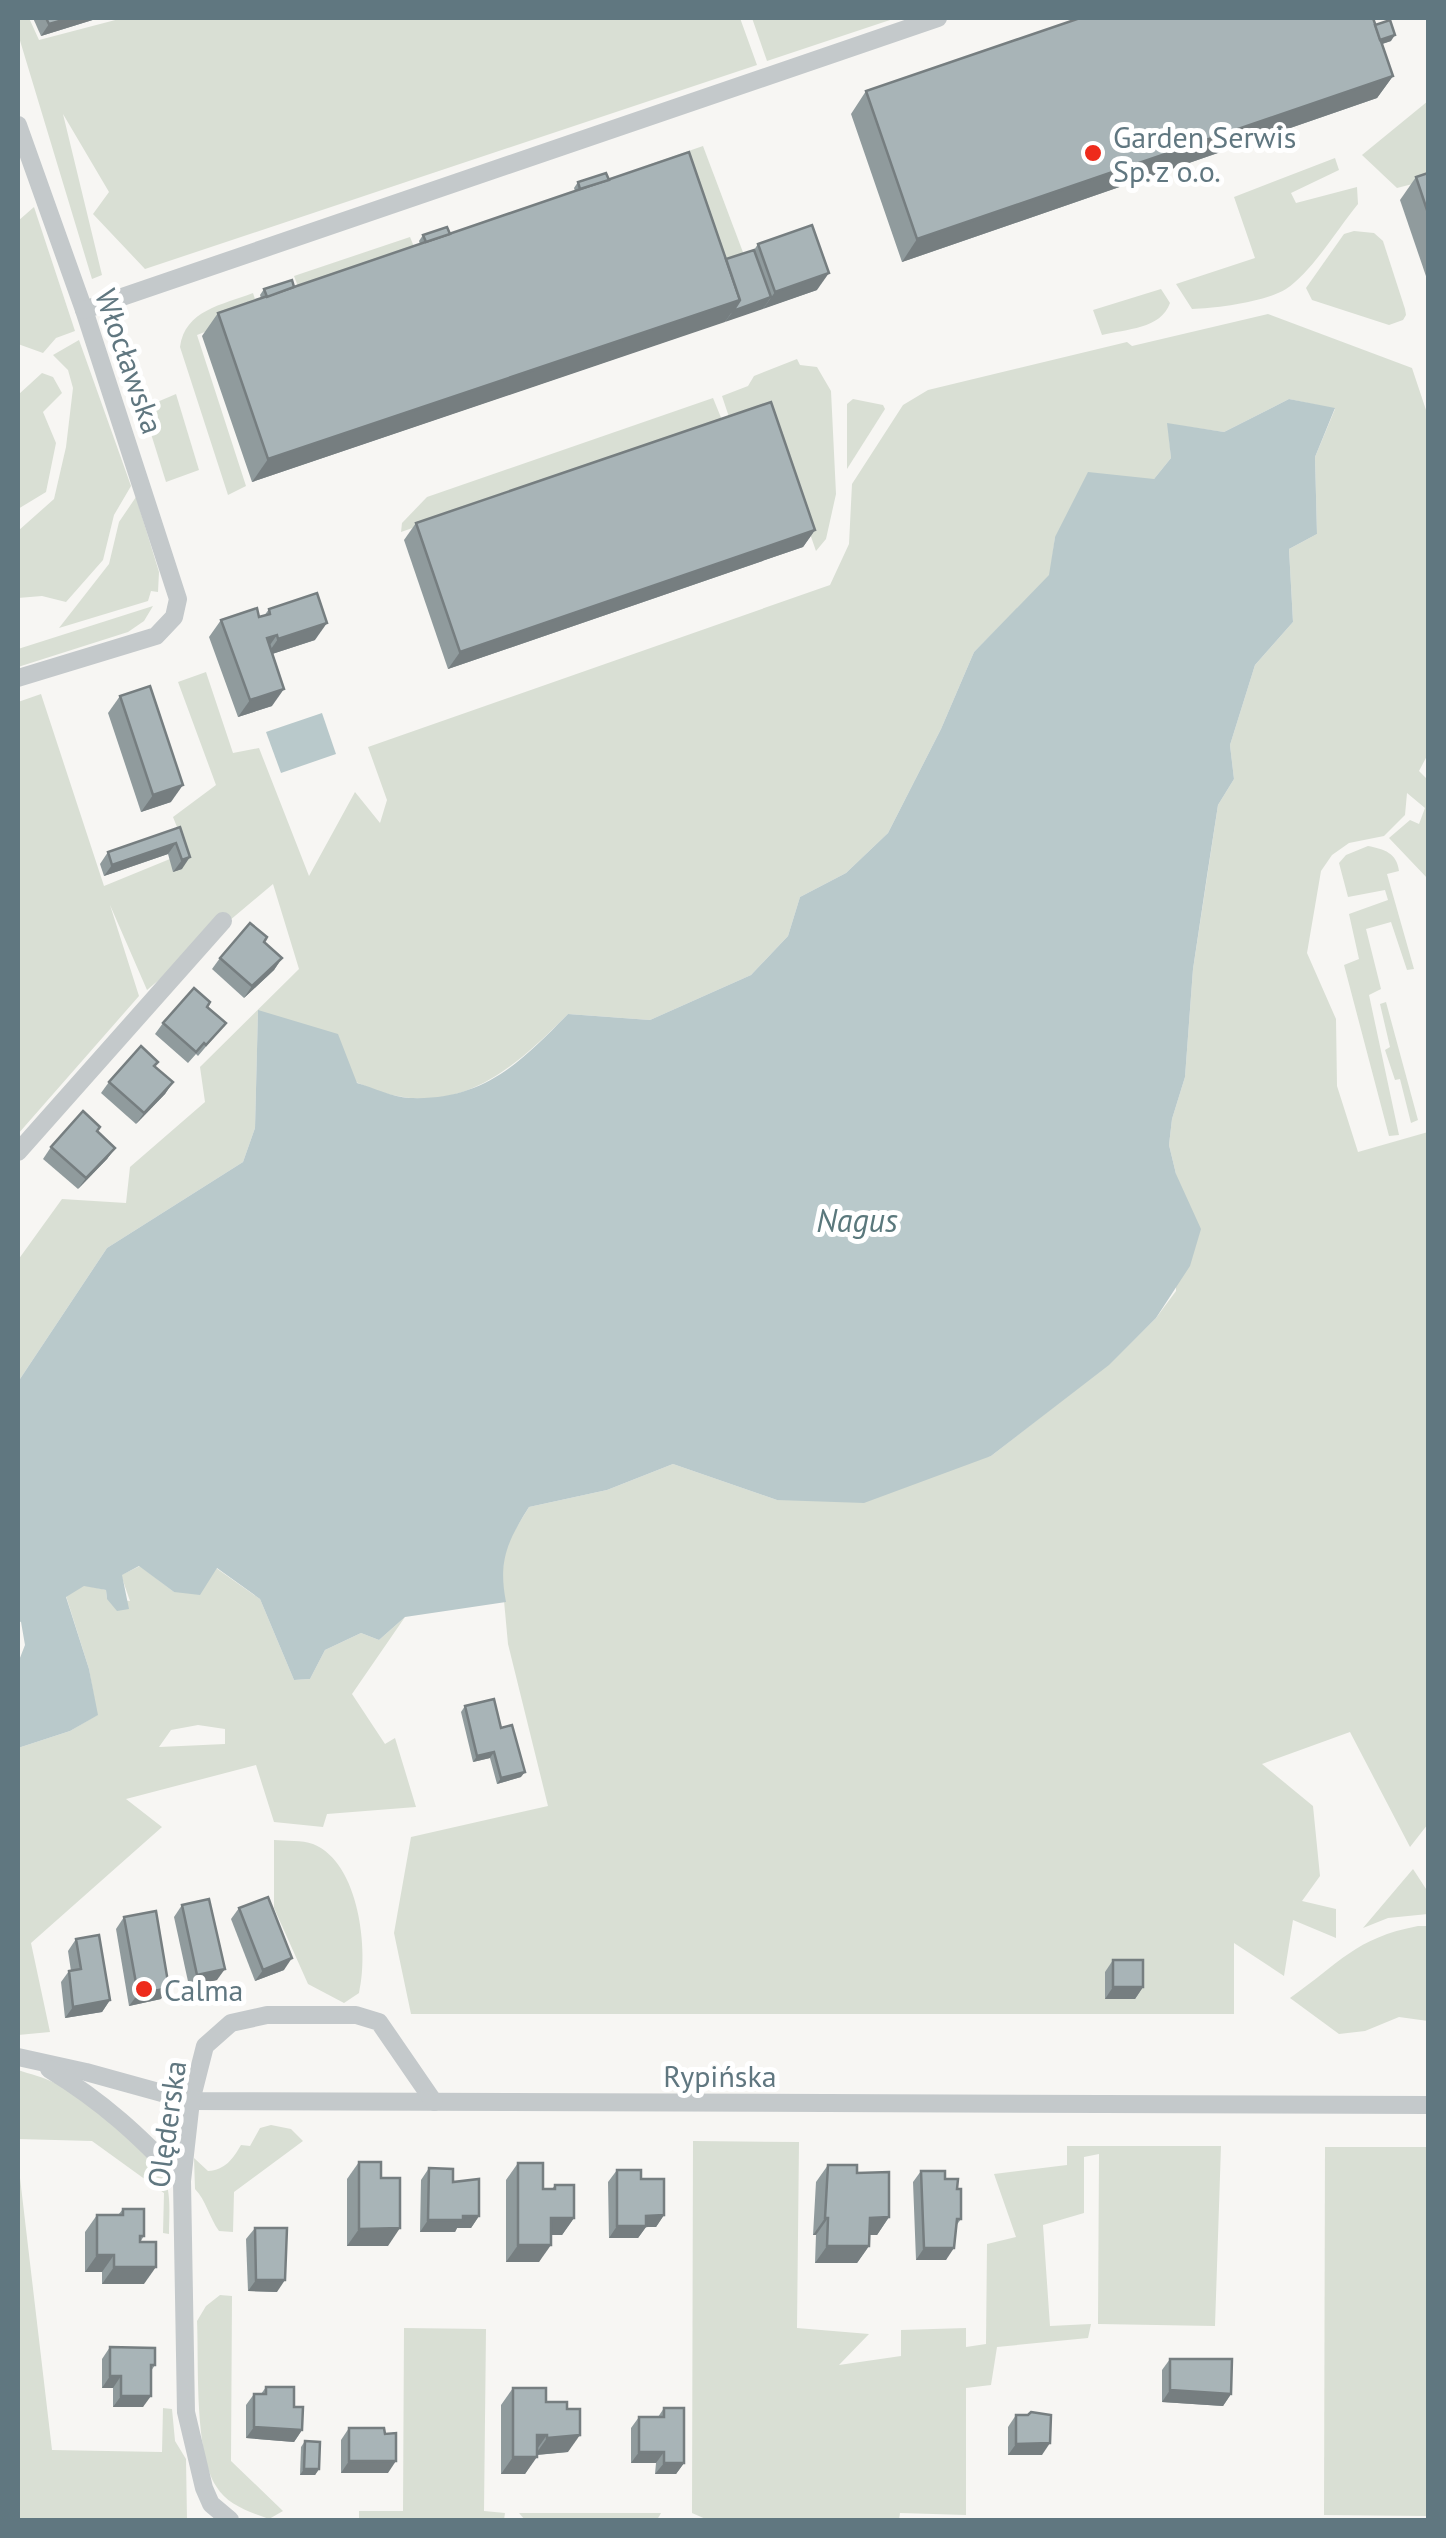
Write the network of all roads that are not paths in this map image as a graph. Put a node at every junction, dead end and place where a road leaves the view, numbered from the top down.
1 (938, 18) edge
2 (18, 125) edge
3 (84, 310) junction
4 (18, 678) edge
5 (224, 920) dead end
6 (18, 1152) edge
7 (18, 2058) edge
8 (40, 2064) junction
9 (191, 2101) junction
10 (434, 2102) junction
11 (1428, 2105) edge
12 (182, 2181) junction
13 (204, 2488) junction
14 (205, 2520) edge
15 (230, 2520) edge

1 - 3 street
2 - 3 street, Włocławska
3 - 4 street, Włocławska
5 - 6 street
7 - 8 street, Rypińska
8 - 9 street, Rypińska
8 - 12 street
9 - 10 street, Rypińska
9 - 10 street, Olęderska
9 - 12 street, Olęderska
10 - 11 street, Rypińska
12 - 13 street, Olęderska
13 - 14 street, Olęderska
13 - 15 street, Olęderska

